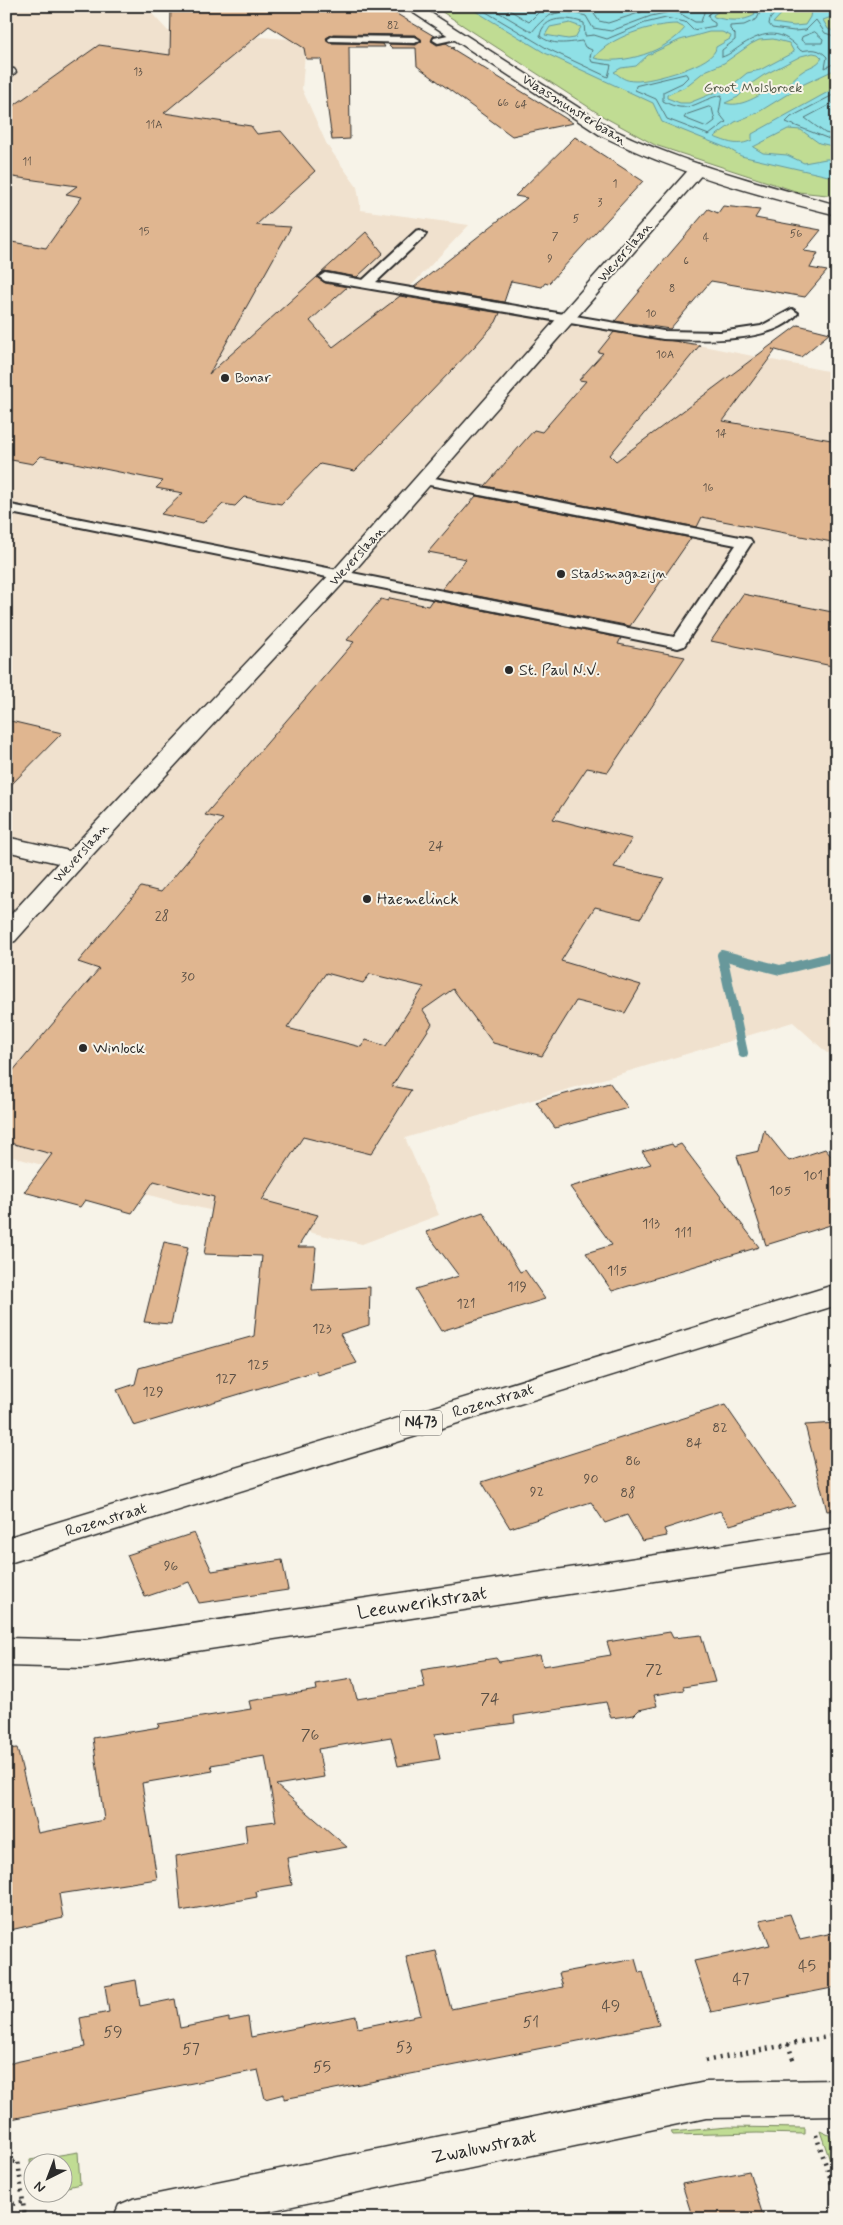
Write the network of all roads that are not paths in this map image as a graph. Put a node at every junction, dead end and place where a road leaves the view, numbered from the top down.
1 (410, 6) edge
2 (457, 36) junction
3 (333, 39) dead end
4 (415, 40) dead end
5 (438, 40) dead end
6 (698, 169) junction
7 (837, 210) edge
8 (420, 234) dead end
9 (325, 277) dead end
10 (366, 284) junction
11 (792, 313) dead end
12 (566, 319) junction
13 (424, 480) junction
14 (6, 508) edge
15 (341, 574) junction
16 (6, 844) edge
17 (74, 860) junction
18 (6, 936) edge
19 (837, 1294) edge
20 (837, 1540) edge
21 (6, 1551) edge
22 (6, 1652) edge
23 (821, 2098) edge
24 (133, 2219) edge

1 - 2 street, Waasmunsterbaan
2 - 5 lane
2 - 6 street, Waasmunsterbaan
3 - 4 lane
6 - 7 street, Waasmunsterbaan
6 - 12 street, Weverslaan
8 - 10 lane
9 - 10 lane
10 - 12 lane
11 - 12 lane
12 - 13 street, Weverslaan
13 - 15 street, Weverslaan
13 - 15 lane
14 - 15 lane
15 - 17 street, Weverslaan
16 - 17 street
17 - 18 street, Weverslaan
19 - 21 street, Rozenstraat / N473
20 - 22 street, Leeuwerikstraat
23 - 24 street, Zwaluwstraat

